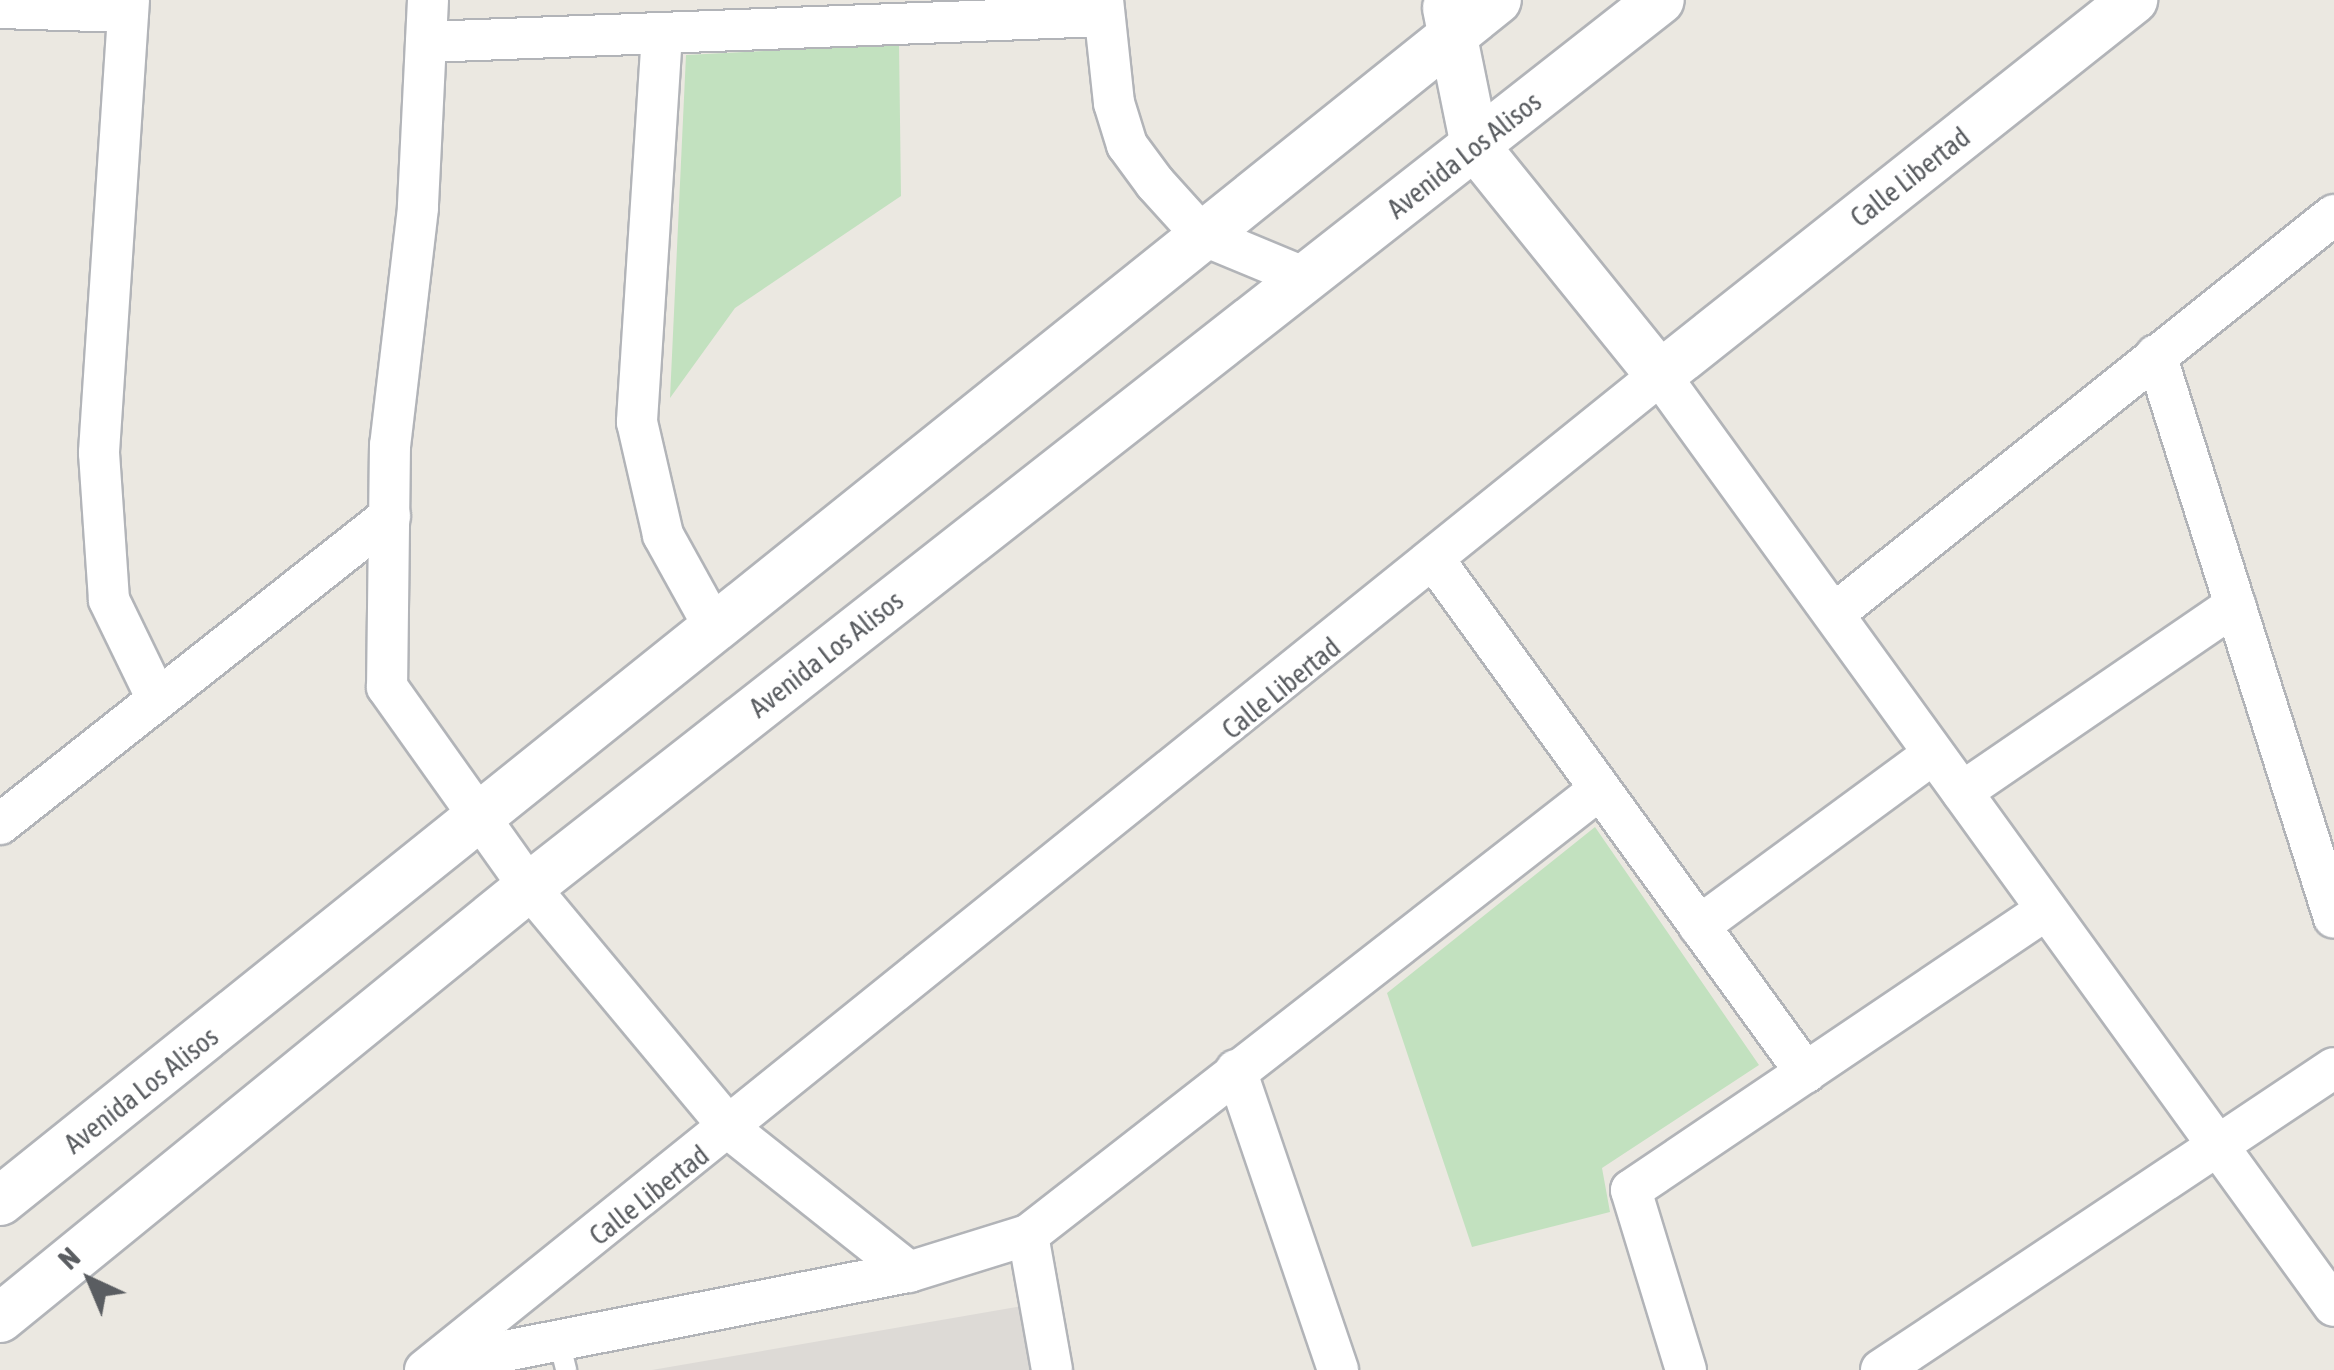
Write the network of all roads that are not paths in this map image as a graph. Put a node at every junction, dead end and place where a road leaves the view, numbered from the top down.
1 (428, 0) edge
2 (1497, 0) edge
3 (1660, 0) edge
4 (2133, 0) edge
5 (129, 6) edge
6 (0, 8) edge
7 (1102, 8) edge
8 (1449, 17) edge
9 (662, 34) junction
10 (426, 42) junction
11 (1475, 146) junction
12 (2334, 215) edge
13 (1202, 235) junction
14 (1306, 278) junction
15 (2156, 355) junction
16 (1660, 375) junction
17 (390, 516) junction
18 (1435, 561) junction
19 (2235, 605) junction
20 (1834, 612) junction
21 (715, 629) junction
22 (157, 699) junction
23 (1933, 754) junction
24 (1600, 789) junction
25 (1962, 792) junction
26 (479, 821) junction
27 (0, 824) edge
28 (529, 886) junction
29 (2046, 910) junction
30 (2334, 918) edge
31 (1699, 926) junction
32 (2334, 1068) edge
33 (1236, 1070) junction
34 (1806, 1073) junction
35 (732, 1130) junction
36 (2218, 1142) junction
37 (0, 1201) edge
38 (1028, 1234) junction
39 (909, 1272) junction
40 (2334, 1306) edge
41 (0, 1318) edge
42 (562, 1356) edge
43 (427, 1368) edge
44 (1052, 1370) edge
45 (1338, 1370) edge
46 (1686, 1370) edge
47 (1881, 1370) edge

1 - 10 street
2 - 8 street, Avenida Los Alisos
3 - 11 street, Avenida Los Alisos
4 - 16 street, Calle Libertad
5 - 6 street
5 - 22 street
7 - 9 street
7 - 13 street
8 - 11 street
8 - 13 street, Avenida Los Alisos
9 - 10 street
9 - 21 street
10 - 17 street
11 - 14 street, Avenida Los Alisos
11 - 16 street
12 - 15 street
13 - 14 street
13 - 21 street, Avenida Los Alisos
14 - 28 street, Avenida Los Alisos
15 - 19 street
15 - 20 street
16 - 18 street, Calle Libertad
16 - 20 street
17 - 22 street
17 - 26 street
18 - 24 street
18 - 35 street, Calle Libertad
19 - 25 street
19 - 30 street
20 - 23 street
21 - 26 street, Avenida Los Alisos
22 - 27 street
23 - 25 street
23 - 31 street
24 - 31 street
24 - 33 street
25 - 29 street
26 - 28 street
26 - 37 street, Avenida Los Alisos
28 - 35 street
28 - 41 street, Avenida Los Alisos
29 - 34 street
29 - 36 street
31 - 34 street
32 - 36 street
33 - 38 street
33 - 45 street
34 - 46 street
35 - 39 street
35 - 43 street, Calle Libertad
36 - 40 street
36 - 47 street
38 - 39 street
38 - 44 street
39 - 42 street
42 - 43 street

